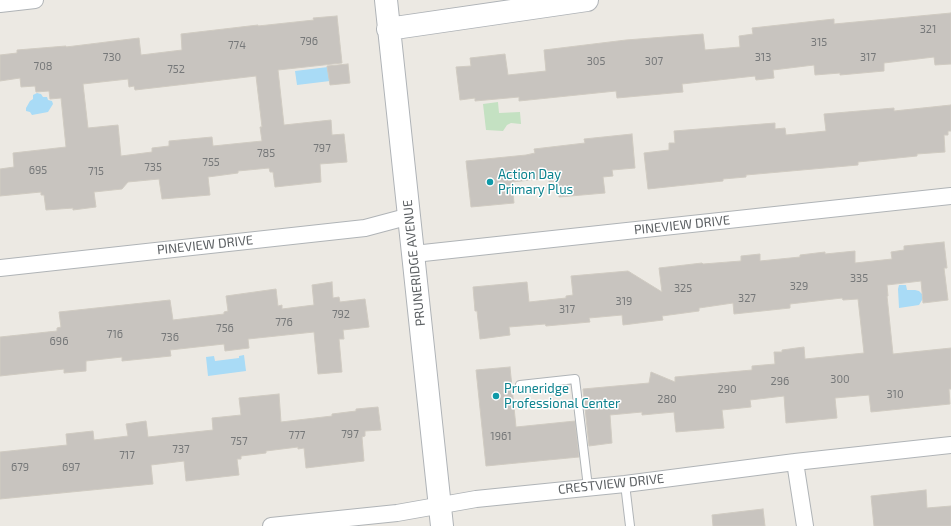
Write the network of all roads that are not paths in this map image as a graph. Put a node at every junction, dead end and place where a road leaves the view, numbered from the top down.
1 (35, 0) edge
2 (386, 0) edge
3 (587, 0) edge
4 (0, 4) edge
5 (388, 29) junction
6 (951, 196) edge
7 (410, 216) junction
8 (414, 254) junction
9 (0, 268) edge
10 (520, 386) dead end
11 (951, 445) edge
12 (795, 462) junction
13 (625, 484) junction
14 (588, 487) junction
15 (441, 516) edge
16 (271, 526) edge
17 (630, 526) edge
18 (805, 526) edge

1 - 4 street
2 - 5 main road, PRUNERIDGE AVENUE
3 - 5 main road
5 - 7 main road, PRUNERIDGE AVENUE
6 - 8 street, PINEVIEW DRIVE
7 - 8 main road, PRUNERIDGE AVENUE
7 - 9 street, PINEVIEW DRIVE
8 - 15 main road, PRUNERIDGE AVENUE
10 - 14 lane
11 - 12 street, CRESTVIEW DRIVE
12 - 13 street, CRESTVIEW DRIVE
12 - 18 street
13 - 14 street, CRESTVIEW DRIVE
13 - 17 lane
14 - 15 street, CRESTVIEW DRIVE
15 - 16 street, CRESTVIEW DRIVE

